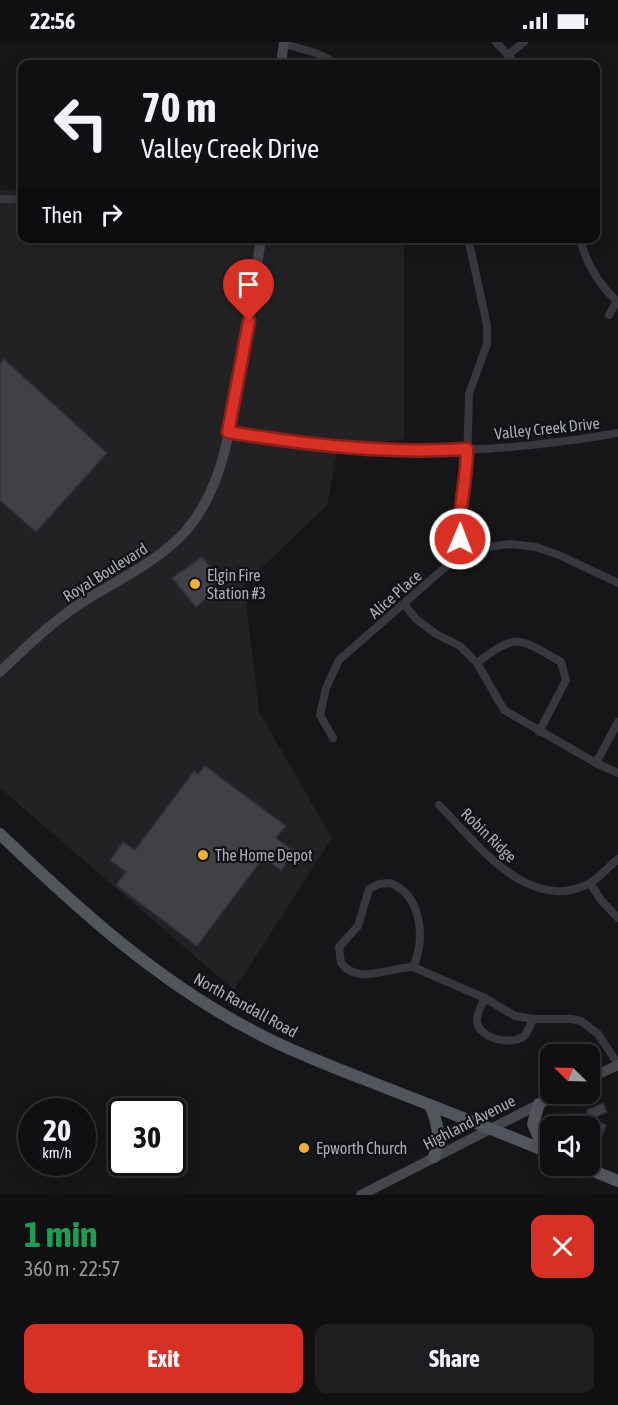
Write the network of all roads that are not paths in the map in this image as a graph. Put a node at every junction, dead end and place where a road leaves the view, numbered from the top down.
1 (496, 42) edge
2 (524, 42) edge
3 (284, 43) edge
4 (508, 55) junction
5 (282, 60) edge
6 (330, 60) edge
7 (512, 60) edge
8 (0, 199) edge
9 (18, 199) edge
10 (260, 243) edge
11 (469, 243) edge
12 (582, 243) edge
13 (618, 302) edge
14 (609, 315) dead end
15 (228, 432) junction
16 (618, 433) edge
17 (467, 449) junction
18 (465, 550) junction
19 (618, 583) edge
20 (404, 604) junction
21 (477, 663) junction
22 (0, 672) edge
23 (618, 722) edge
24 (540, 732) junction
25 (333, 738) dead end
26 (596, 764) junction
27 (618, 773) edge
28 (439, 805) dead end
29 (0, 834) edge
30 (618, 859) edge
31 (590, 883) junction
32 (618, 918) edge
33 (413, 967) junction
34 (485, 999) junction
35 (533, 1019) junction
36 (618, 1064) edge
37 (600, 1073) edge
38 (539, 1104) joint
39 (430, 1105) junction
40 (488, 1129) junction
41 (540, 1138) edge
42 (540, 1149) edge
43 (434, 1157) junction
44 (600, 1174) edge
45 (618, 1181) edge
46 (361, 1195) edge

1 - 4 street
2 - 4 street
3 - 5 street
3 - 6 street
4 - 7 street
8 - 9 street
10 - 15 street, Royal Boulevard
11 - 17 street
12 - 13 street
13 - 14 street
15 - 17 street, Valley Creek Drive
15 - 22 street, Royal Boulevard
16 - 17 street, Valley Creek Drive
17 - 18 street
18 - 19 street
18 - 20 street, Alice Place
20 - 21 street
20 - 25 street, Alice Place
21 - 24 street
21 - 24 street
23 - 26 street
24 - 26 street
26 - 27 street
28 - 31 street, Robin Ridge
29 - 39 main road, North Randall Road
30 - 31 street, Robin Ridge
31 - 32 street
33 - 33 street
33 - 34 street
34 - 35 street
34 - 35 street
35 - 36 street
36 - 37 street
38 - 40 street, Highland Avenue
38 - 41 main road
39 - 40 main road, North Randall Road
39 - 43 main road
40 - 42 main road, North Randall Road
40 - 43 street, Highland Avenue
43 - 46 street, Highland Avenue
44 - 45 main road

